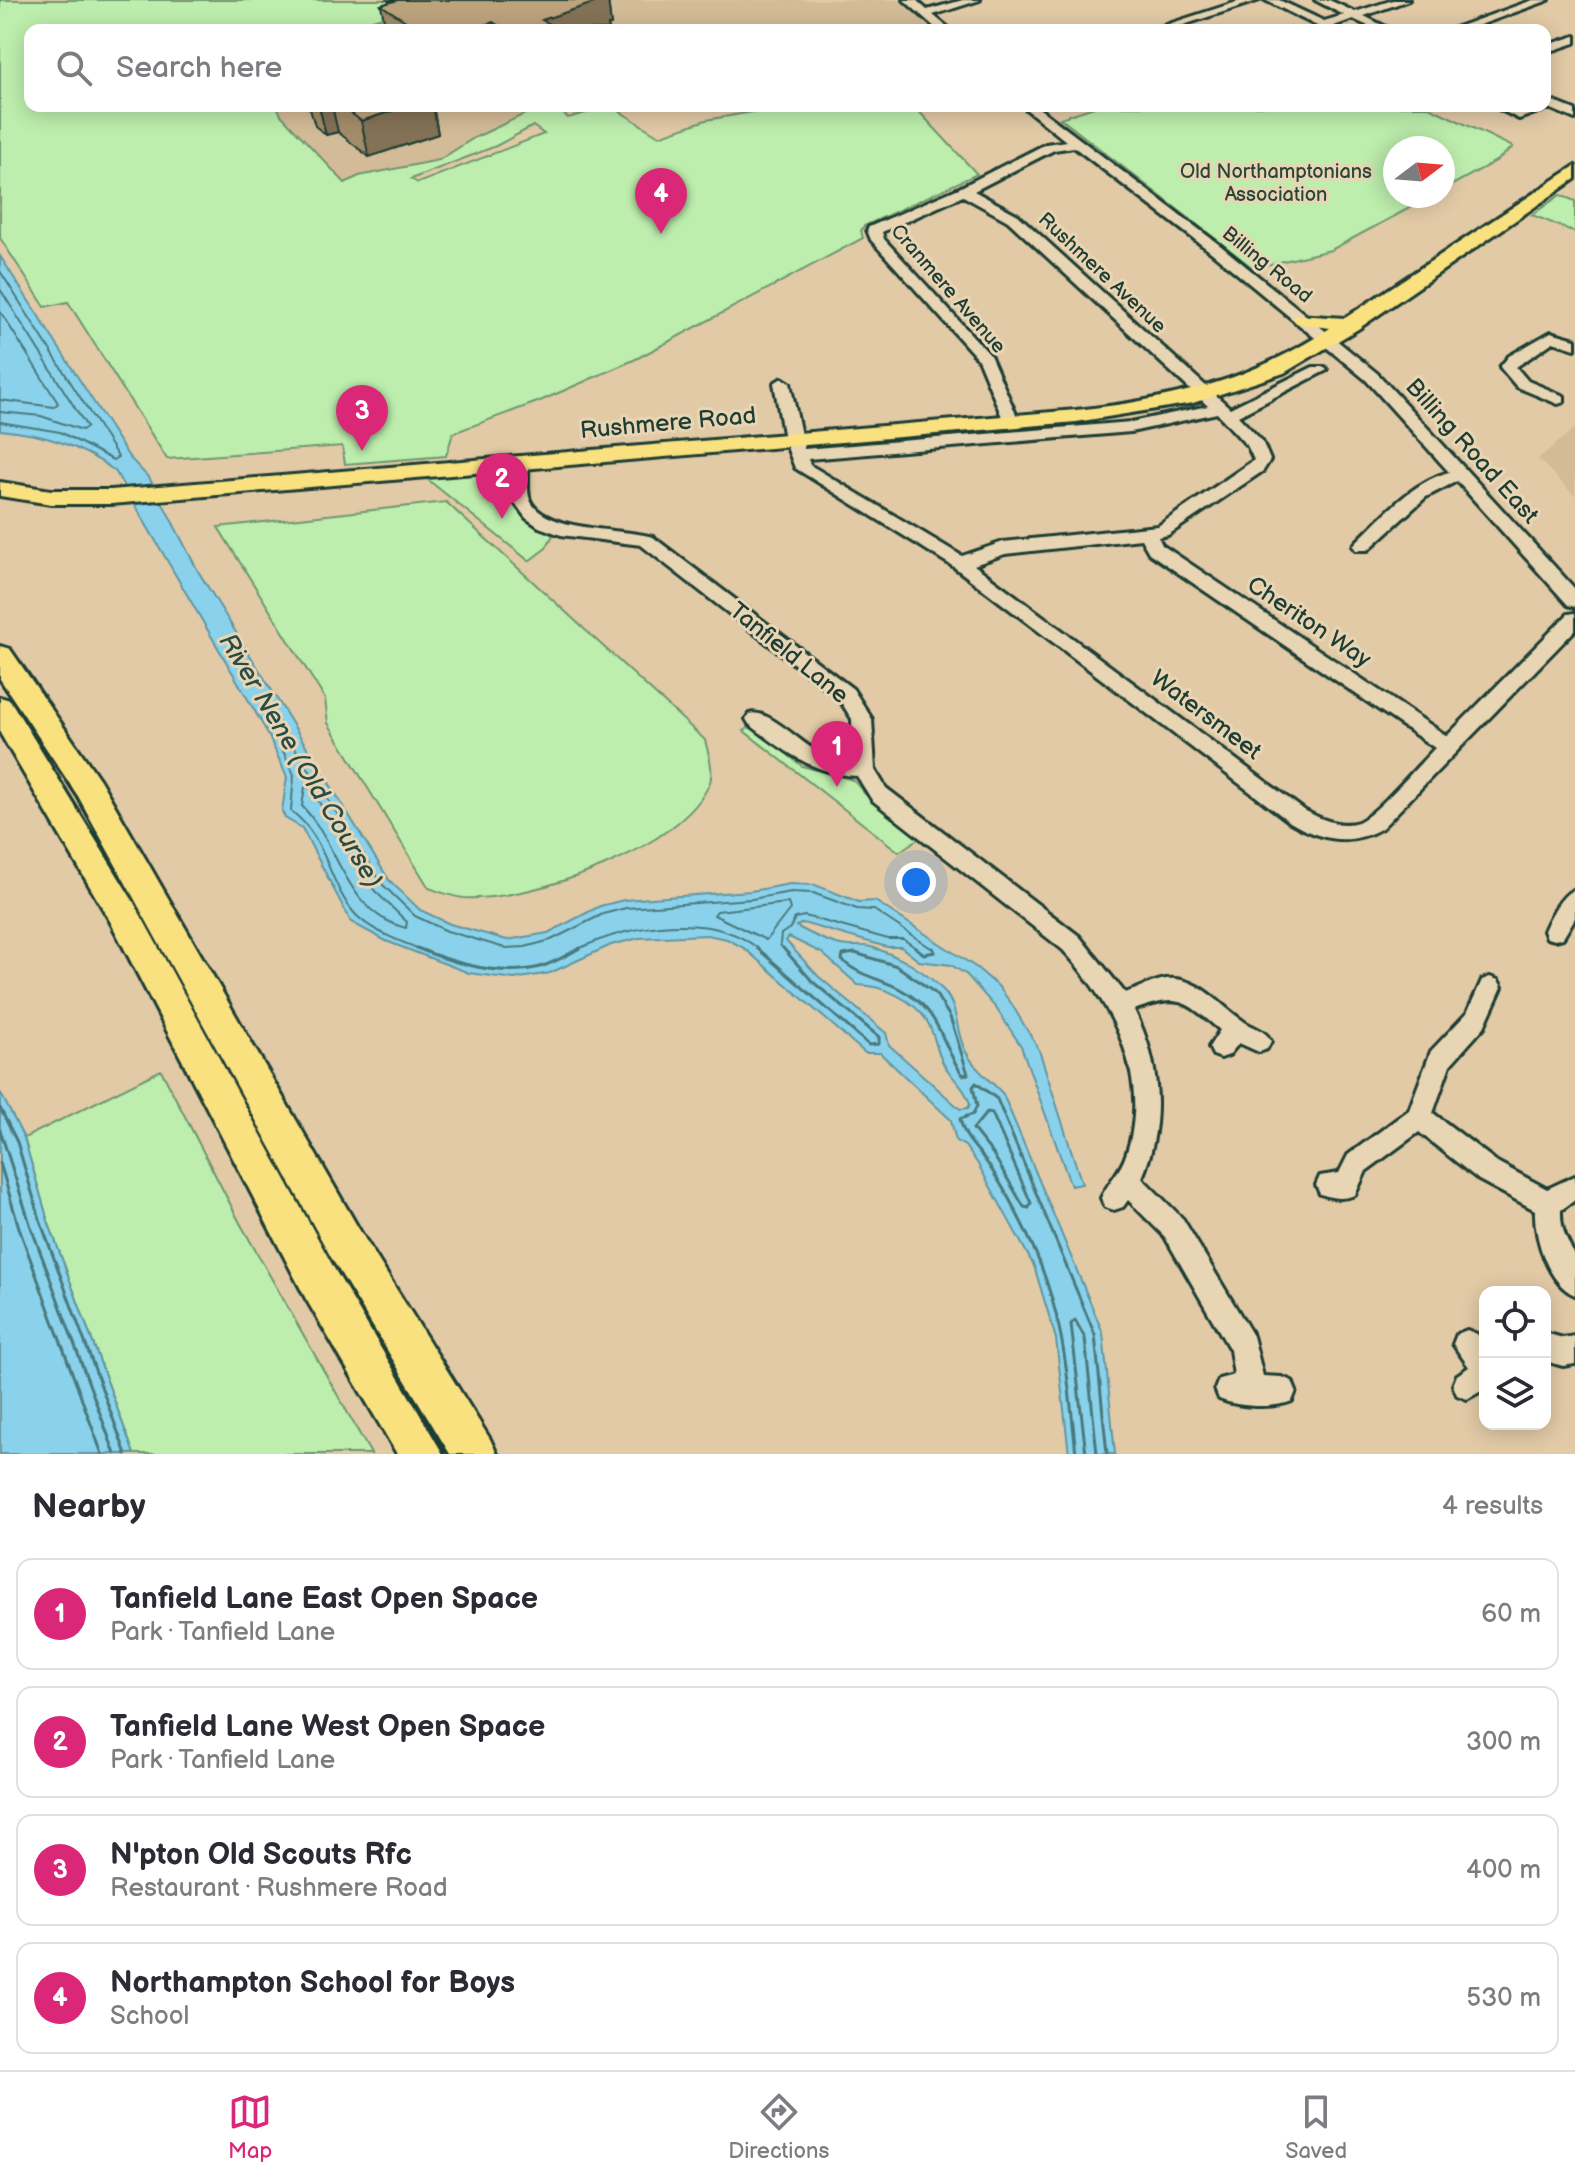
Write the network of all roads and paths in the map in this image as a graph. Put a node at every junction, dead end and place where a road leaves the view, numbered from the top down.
1 (909, 0) edge
2 (975, 0) edge
3 (1255, 0) edge
4 (1270, 0) edge
5 (1320, 0) edge
6 (1404, 0) edge
7 (1544, 0) edge
8 (927, 13) junction
9 (1355, 16) junction
10 (939, 24) edge
11 (1176, 24) edge
12 (1321, 24) edge
13 (1338, 24) edge
14 (1373, 24) edge
15 (1473, 24) edge
16 (1575, 39) edge
17 (1551, 48) edge
18 (1565, 98) dead end
19 (1551, 102) edge
20 (1551, 106) edge
21 (1036, 112) edge
22 (1575, 115) edge
23 (1076, 143) junction
24 (1575, 171) edge
25 (964, 191) junction
26 (1303, 319) junction
27 (1351, 325) junction
28 (1328, 340) junction
29 (1575, 344) edge
30 (1319, 370) dead end
31 (782, 383) dead end
32 (1558, 399) dead end
33 (1218, 406) junction
34 (1011, 421) junction
35 (795, 447) junction
36 (520, 462) junction
37 (1462, 474) junction
38 (0, 489) edge
39 (1147, 534) junction
40 (1362, 546) dead end
41 (960, 563) junction
42 (1575, 601) edge
43 (1575, 619) edge
44 (0, 656) edge
45 (0, 708) edge
46 (756, 719) dead end
47 (1448, 747) junction
48 (862, 768) junction
49 (1490, 987) dead end
50 (1119, 1005) junction
51 (1259, 1041) dead end
52 (1419, 1117) junction
53 (1329, 1185) dead end
54 (1575, 1188) edge
55 (1549, 1204) junction
56 (1575, 1282) edge
57 (1551, 1349) edge
58 (1575, 1350) edge
59 (1282, 1391) dead end
60 (421, 1454) edge
61 (475, 1454) edge

1 - 8 street
2 - 8 street
3 - 11 street
4 - 12 street
5 - 9 street
6 - 9 street
7 - 15 street
8 - 10 street
9 - 13 street
9 - 14 street
16 - 17 street
18 - 19 street
20 - 22 street
21 - 23 street, Billing Road
23 - 25 street
23 - 26 street, Billing Road
24 - 27 main road, Rushmere Road
25 - 33 street, Rushmere Avenue
25 - 34 street, Cranmere Avenue
26 - 27 main road
26 - 28 street, Billing Road
27 - 28 main road, Rushmere Road
28 - 33 main road, Rushmere Road
28 - 37 street, Billing Road East
29 - 32 street
30 - 33 street, Rushmere Road
31 - 35 street
33 - 34 main road, Rushmere Road
33 - 35 street, Rushmere Road
33 - 39 street, Rushmere Avenue
34 - 35 main road, Rushmere Road
35 - 36 main road, Rushmere Road
35 - 41 street, Watersmeet
36 - 38 main road, Rushmere Road
36 - 48 street, Tanfield Lane
37 - 40 street
37 - 42 street, Billing Road East
39 - 41 street
39 - 47 street, Cheriton Way
41 - 47 street, Watersmeet
43 - 47 street, Watersmeet
44 - 61 highway
45 - 60 highway
46 - 48 street
48 - 50 street
49 - 52 street
50 - 51 street
50 - 59 street
52 - 53 street
52 - 55 street
54 - 55 street
55 - 56 street
57 - 58 street

